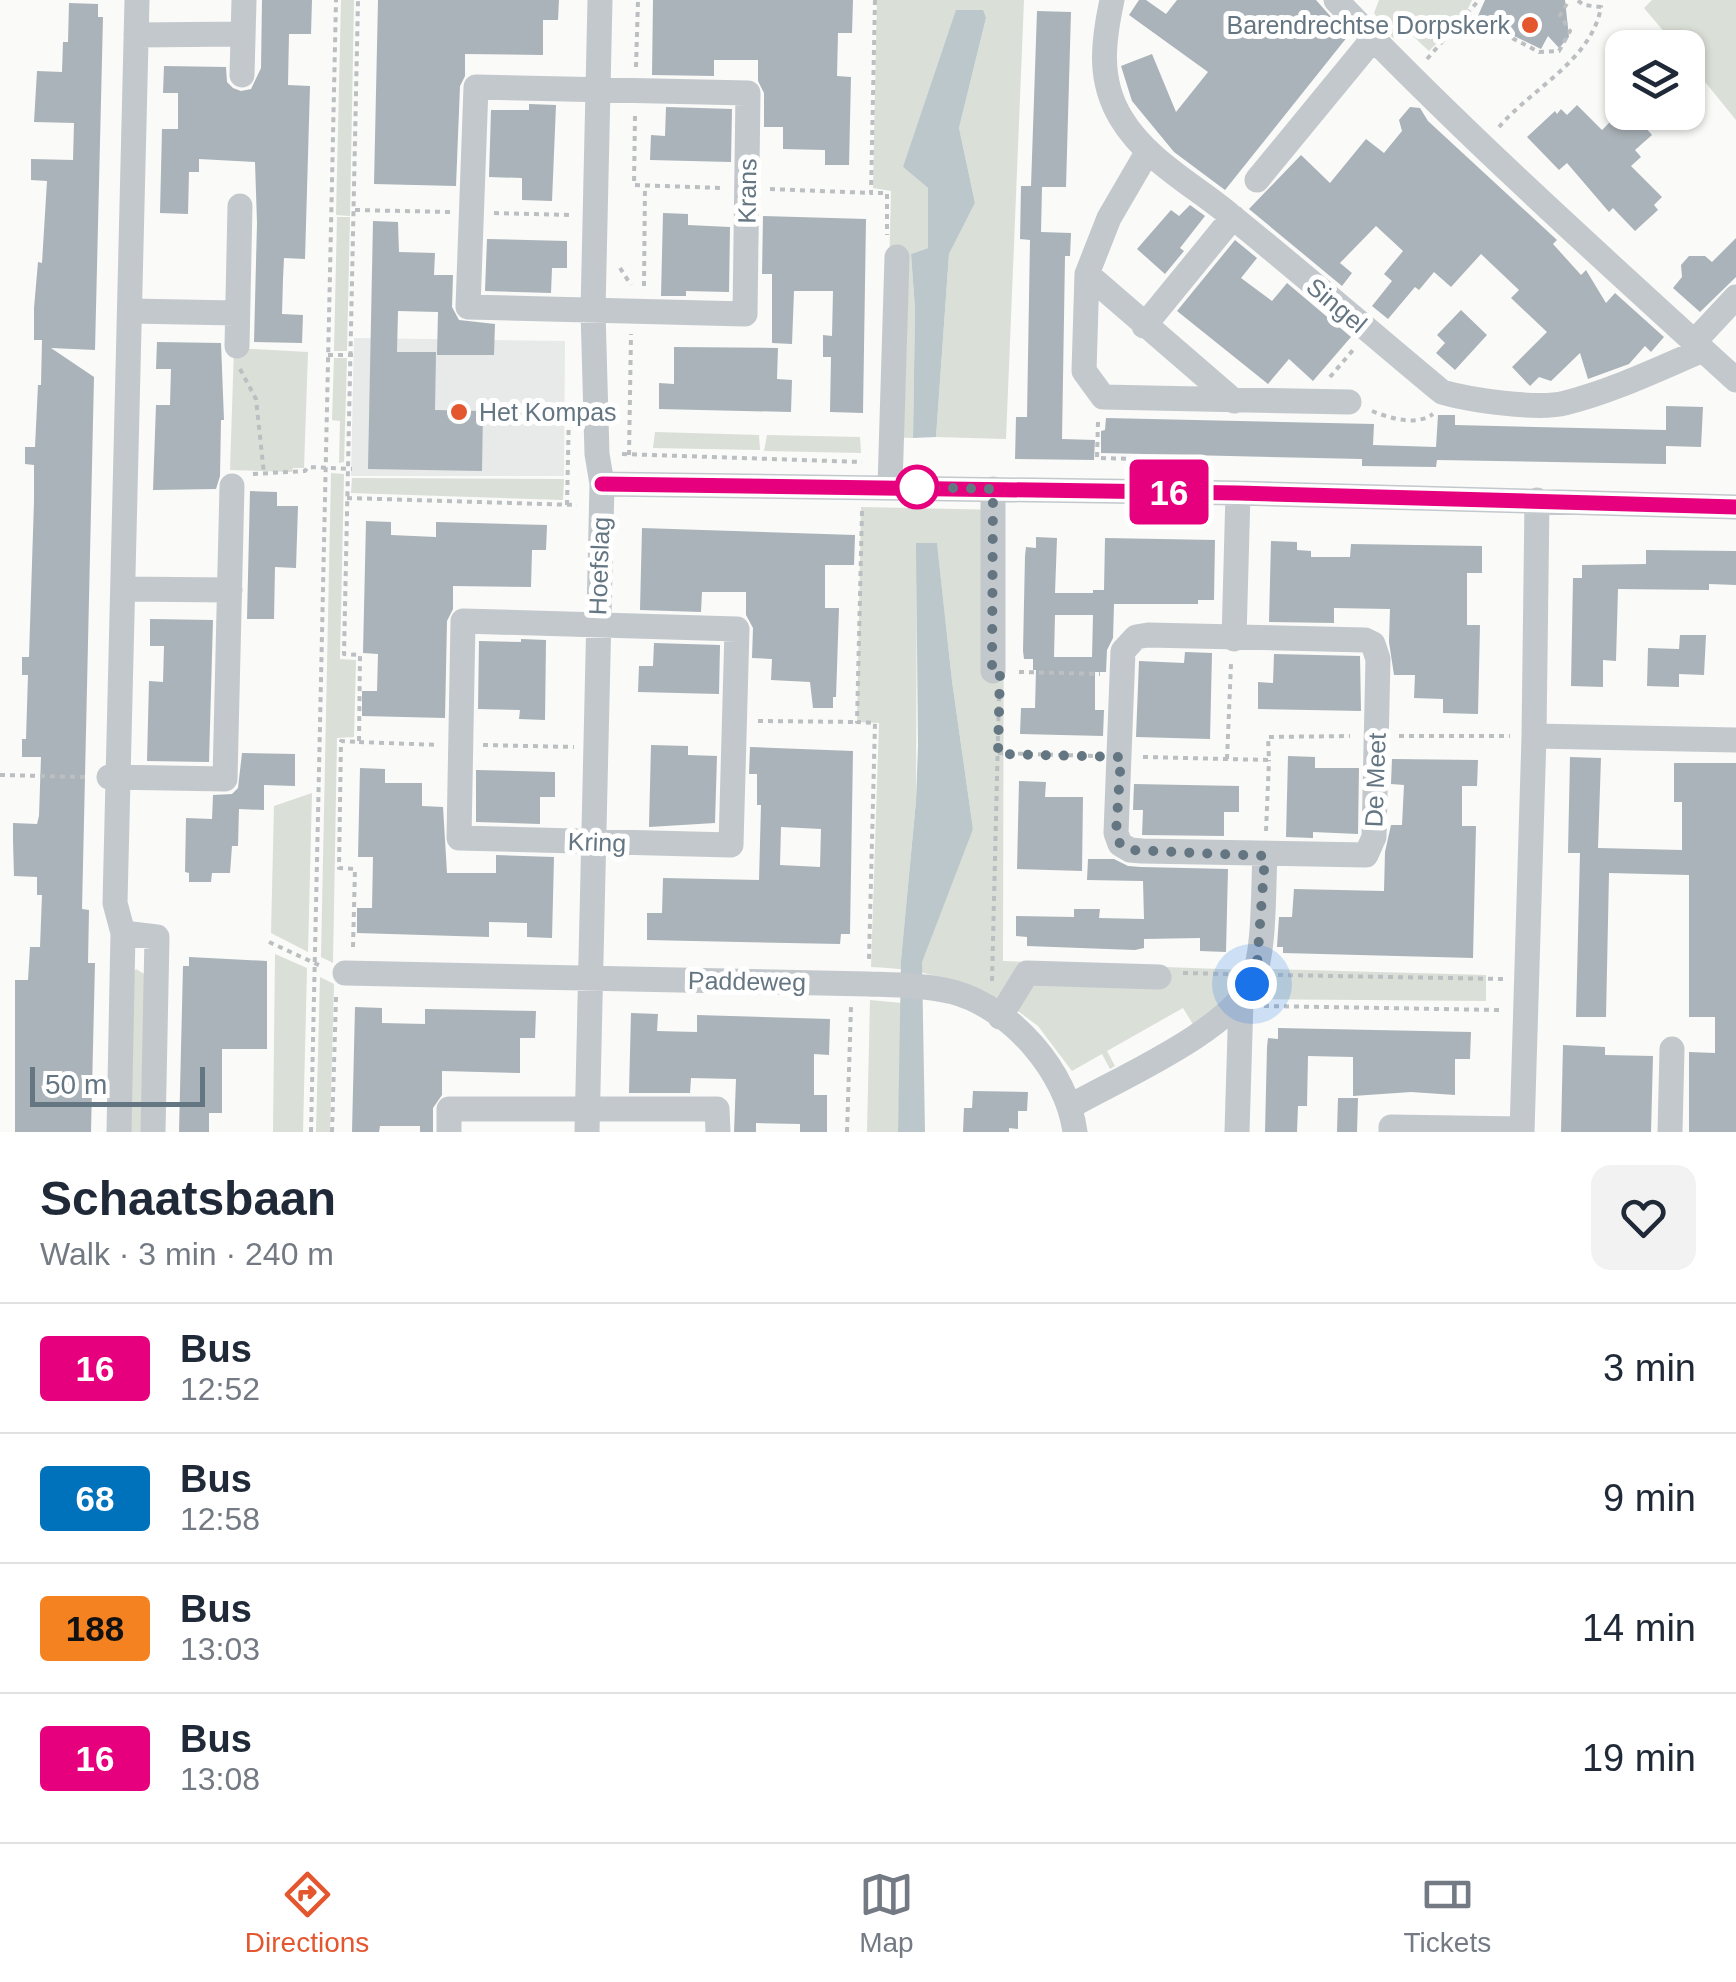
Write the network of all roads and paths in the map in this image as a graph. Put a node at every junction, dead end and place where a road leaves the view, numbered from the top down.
1 (138, 0) edge
2 (244, 0) edge
3 (336, 0) edge
4 (358, 0) edge
5 (600, 0) edge
6 (638, 0) edge
7 (875, 0) edge
8 (1112, 0) edge
9 (1480, 0) edge
10 (1568, 0) edge
11 (1576, 0) edge
12 (1349, 5) edge
13 (1468, 16) junction
14 (243, 34) junction
15 (136, 36) junction
16 (1372, 40) junction
17 (242, 74) dead end
18 (1411, 77) junction
19 (599, 91) junction
20 (636, 91) junction
21 (1483, 146) junction
22 (1148, 151) junction
23 (1257, 180) dead end
24 (645, 186) junction
25 (747, 188) junction
26 (871, 193) junction
27 (240, 206) dead end
28 (1233, 216) junction
29 (898, 257) joint
30 (1086, 274) junction
31 (1736, 297) edge
32 (130, 311) junction
33 (593, 311) junction
34 (644, 312) junction
35 (236, 313) junction
36 (1144, 326) junction
37 (237, 346) joint
38 (1699, 346) junction
39 (328, 354) junction
40 (352, 355) junction
41 (1736, 380) edge
42 (1234, 401) junction
43 (1349, 402) joint
44 (1433, 416) dead end
45 (1097, 458) dead end
46 (1142, 459) dead end
47 (325, 467) junction
48 (350, 468) junction
49 (264, 474) junction
50 (602, 484) junction
51 (232, 486) joint
52 (862, 486) junction
53 (890, 486) junction
54 (993, 489) junction
55 (1238, 493) junction
56 (347, 498) junction
57 (1537, 500) junction
58 (576, 505) dead end
59 (1736, 507) edge
60 (122, 589) junction
61 (230, 590) junction
62 (597, 624) junction
63 (1234, 639) junction
64 (996, 671) junction
65 (1122, 674) junction
66 (733, 720) junction
67 (857, 722) junction
68 (1376, 736) junction
69 (1534, 736) junction
70 (1736, 740) edge
71 (998, 754) junction
72 (1121, 757) junction
73 (1227, 759) junction
74 (1270, 760) junction
75 (0, 775) edge
76 (113, 777) junction
77 (595, 842) junction
78 (1265, 856) junction
79 (123, 933) junction
80 (269, 942) dead end
81 (314, 963) junction
82 (345, 973) junction
83 (1255, 974) junction
84 (1160, 976) joint
85 (590, 978) junction
86 (1525, 980) junction
87 (860, 984) junction
88 (1240, 1000) junction
89 (1524, 1010) junction
90 (996, 1013) junction
91 (1672, 1049) dead end
92 (1071, 1106) junction
93 (587, 1121) edge
94 (1522, 1131) edge
95 (119, 1132) edge
96 (153, 1132) edge
97 (311, 1132) edge
98 (332, 1132) edge
99 (448, 1132) edge
100 (718, 1132) edge
101 (847, 1132) edge
102 (1075, 1132) edge
103 (1237, 1132) edge
104 (1391, 1132) edge
105 (1670, 1132) edge

1 - 15 street
2 - 14 street
3 - 39 path
4 - 40 path
5 - 19 street, Hoefslag
6 - 20 path
7 - 26 path
8 - 22 street, Singel
9 - 13 path
10 - 13 path
11 - 21 path
12 - 16 street
13 - 18 path
14 - 15 street
14 - 17 street
15 - 32 street
16 - 18 street
16 - 23 street
18 - 21 street
19 - 20 street, Krans
19 - 33 street, Hoefslag
19 - 33 street, Krans
20 - 24 path
20 - 25 street, Krans
21 - 38 street
22 - 28 street, Singel
22 - 30 street
24 - 25 path
24 - 34 path
25 - 26 path
25 - 34 street, Krans
26 - 29 path
27 - 35 street
28 - 36 street
28 - 38 street, Singel
29 - 53 street
30 - 36 street
30 - 42 street
31 - 38 street
32 - 35 street
32 - 60 street
33 - 34 street, Krans
33 - 50 street, Hoefslag
35 - 37 street
36 - 42 street
37 - 49 path
38 - 41 street
39 - 40 path
39 - 47 path
40 - 48 path
42 - 43 street
43 - 44 path
45 - 46 path
47 - 48 path
47 - 49 path
47 - 81 path
48 - 56 path
49 - 51 path
50 - 52 street
50 - 62 street, Hoefslag
51 - 61 street
52 - 53 street
52 - 67 path
53 - 54 street
54 - 55 street
54 - 64 street
55 - 57 street
55 - 63 street
56 - 58 path
56 - 82 path
57 - 59 street
57 - 69 street
60 - 61 street
60 - 76 street
61 - 76 street
62 - 66 street, Kring
62 - 77 street, Hoefslag
62 - 77 street, Kring
63 - 65 street, De Meet
63 - 68 street, De Meet
63 - 73 path
64 - 65 path
64 - 71 path
65 - 72 street, De Meet
66 - 67 path
66 - 77 street, Kring
67 - 87 path
68 - 69 path
68 - 74 path
68 - 78 street, De Meet
69 - 70 street
69 - 86 street
71 - 72 path
71 - 90 path
72 - 73 path
72 - 78 street, De Meet
73 - 74 path
74 - 78 path
75 - 76 path
76 - 79 street
77 - 85 street, Hoefslag
78 - 83 street
79 - 95 street
79 - 96 street
80 - 81 path
81 - 97 path
82 - 85 street, Paddeweg
82 - 98 path
83 - 84 path
83 - 86 path
83 - 88 street
84 - 90 street
85 - 87 street, Paddeweg
85 - 93 street, Hoefslag
86 - 89 street
87 - 90 street, Paddeweg
87 - 101 path
88 - 89 path
88 - 92 street
88 - 103 street
89 - 94 street
90 - 92 street, Paddeweg
91 - 105 street
92 - 102 street, Paddeweg
93 - 99 street
93 - 100 street
94 - 104 street

